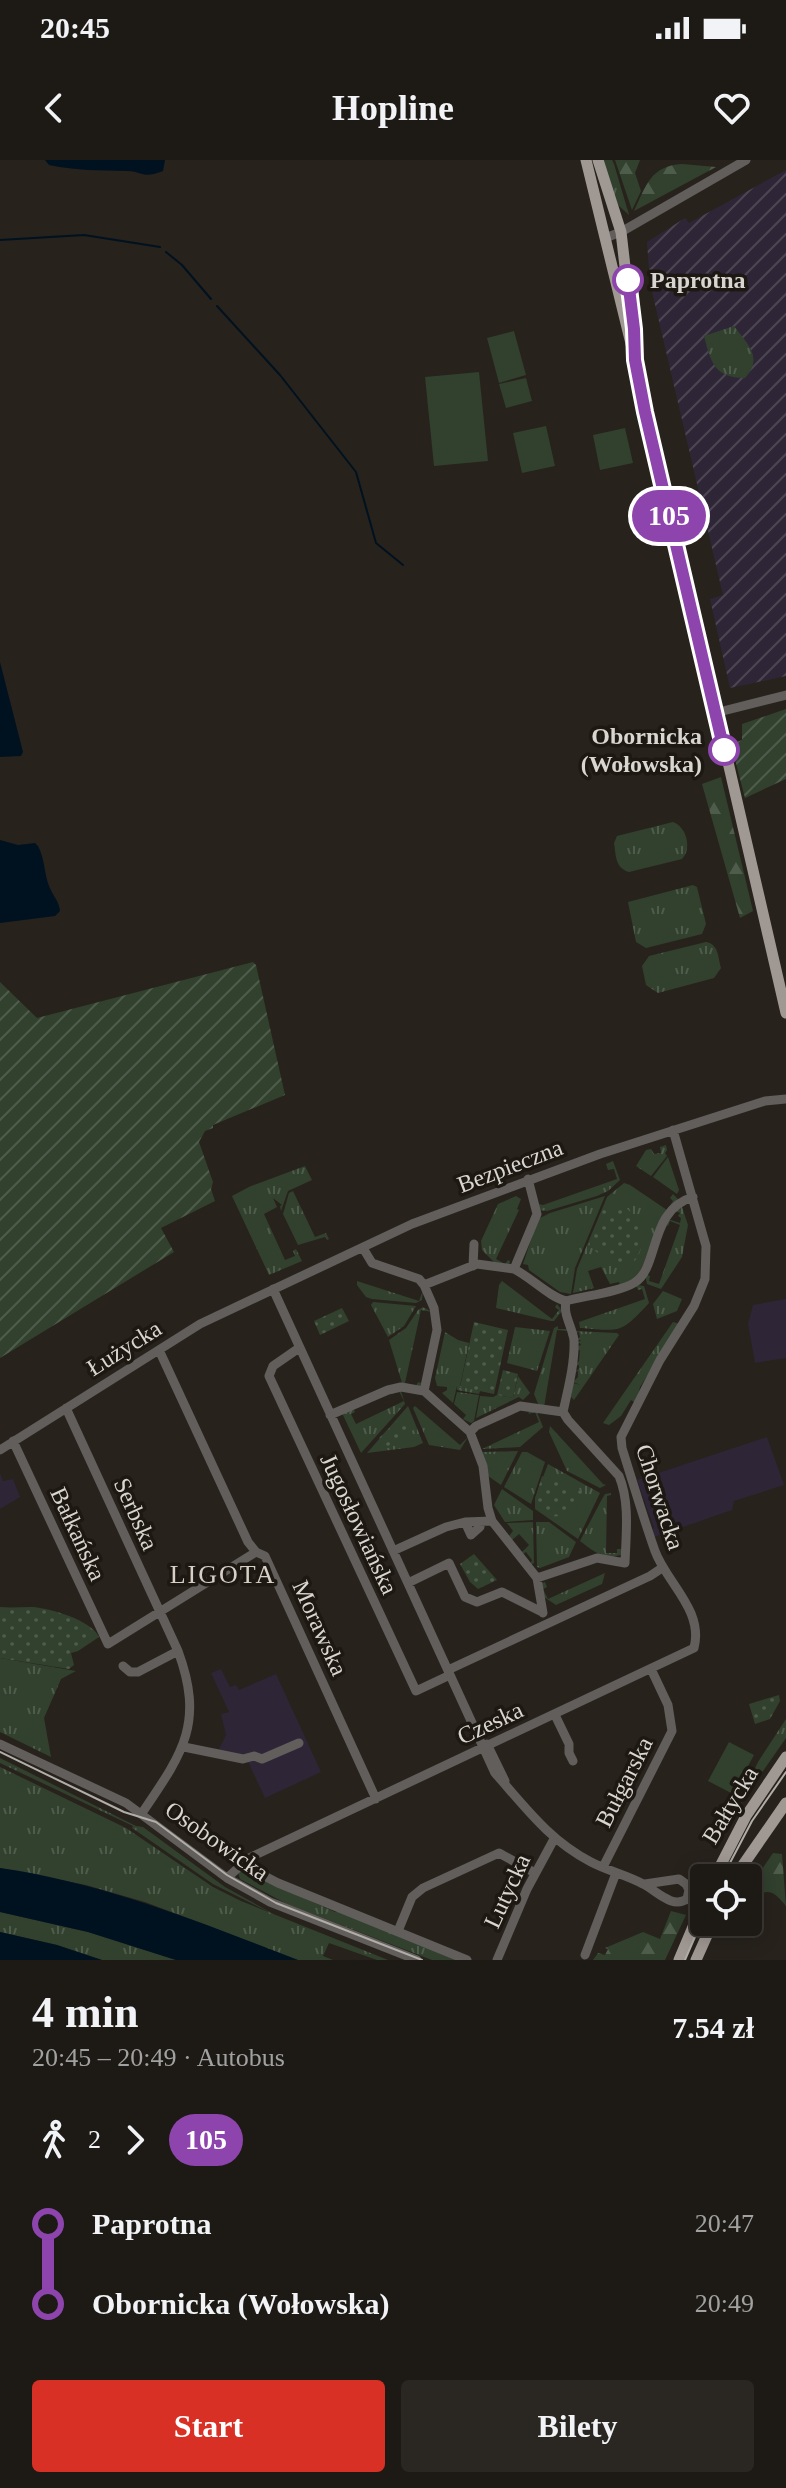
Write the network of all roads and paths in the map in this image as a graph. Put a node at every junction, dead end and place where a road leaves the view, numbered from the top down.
1 (586, 160) edge
2 (598, 160) edge
3 (746, 160) edge
4 (621, 232) junction
5 (605, 238) junction
6 (635, 360) junction
7 (786, 695) edge
8 (715, 713) junction
9 (786, 1013) edge
10 (786, 1091) edge
11 (786, 1099) edge
12 (769, 1100) junction
13 (673, 1130) junction
14 (528, 1179) junction
15 (693, 1197) junction
16 (474, 1244) dead end
17 (363, 1248) junction
18 (473, 1266) junction
19 (514, 1269) junction
20 (424, 1285) junction
21 (273, 1289) junction
22 (566, 1301) junction
23 (299, 1348) junction
24 (159, 1350) junction
25 (421, 1392) junction
26 (408, 1403) dead end
27 (66, 1408) junction
28 (563, 1412) junction
29 (330, 1415) junction
30 (470, 1432) junction
31 (13, 1441) junction
32 (0, 1450) edge
33 (492, 1521) junction
34 (393, 1551) junction
35 (256, 1552) junction
36 (662, 1568) junction
37 (537, 1578) junction
38 (408, 1583) junction
39 (542, 1612) junction
40 (159, 1613) junction
41 (548, 1624) junction
42 (178, 1651) junction
43 (123, 1666) dead end
44 (651, 1669) junction
45 (449, 1673) junction
46 (555, 1715) junction
47 (299, 1743) dead end
48 (0, 1744) edge
49 (184, 1747) junction
50 (486, 1748) junction
51 (786, 1757) edge
52 (573, 1761) dead end
53 (376, 1799) junction
54 (786, 1803) edge
55 (142, 1813) junction
56 (554, 1839) junction
57 (241, 1864) junction
58 (721, 1864) edge
59 (744, 1864) edge
60 (603, 1867) junction
61 (535, 1873) junction
62 (616, 1873) junction
63 (227, 1878) junction
64 (645, 1884) junction
65 (687, 1899) junction
66 (690, 1900) edge
67 (399, 1929) junction
68 (690, 1934) edge
69 (707, 1936) edge
70 (585, 1955) dead end
71 (417, 1960) edge
72 (467, 1960) edge
73 (497, 1960) edge
74 (679, 1960) edge
75 (696, 1960) edge

1 - 5 main road
2 - 4 main road
3 - 4 street
4 - 5 street
4 - 6 main road
5 - 6 main road
6 - 8 main road
7 - 8 street
8 - 9 main road
10 - 12 street, Bezpieczna
11 - 12 street, Bezpieczna
12 - 13 street, Bezpieczna
13 - 14 street, Bezpieczna
13 - 15 street, Chorwacka
14 - 17 street, Bezpieczna
14 - 19 street
15 - 22 street
15 - 36 street, Chorwacka
16 - 18 street
17 - 20 street
17 - 21 street, Bezpieczna
18 - 19 street
18 - 20 street
19 - 22 street
20 - 25 street
21 - 23 street, Jugosłowiańska
21 - 24 street, Łużycka
22 - 28 street
23 - 29 street, Jugosłowiańska
23 - 45 street, Jugosłowiańska
24 - 27 street, Łużycka
24 - 35 street, Morawska
25 - 26 street
25 - 29 street
25 - 30 street
27 - 31 street, Łużycka
27 - 40 street, Serbska
28 - 30 street
28 - 37 street
29 - 34 street, Jugosłowiańska
30 - 33 street
31 - 32 street, Łużycka
31 - 40 street, Bałkańska
33 - 34 street
33 - 37 street
34 - 38 street, Jugosłowiańska
35 - 40 street
35 - 53 street, Morawska
36 - 41 street, Chorwacka
36 - 44 street, Czeska
37 - 39 street
38 - 39 street
38 - 45 street, Jugosłowiańska
39 - 41 street
40 - 42 street, Serbska
41 - 45 street, Chorwacka
42 - 43 street
42 - 49 street, Serbska
44 - 46 street, Czeska
44 - 60 street, Bułgarska
45 - 50 street, Jugosłowiańska
46 - 50 street, Czeska
46 - 52 street
47 - 49 street
48 - 55 street, Osobowicka
49 - 55 street, Serbska
50 - 53 street, Czeska
50 - 56 street, Jugosłowiańska
51 - 58 main road, Bałtycka
53 - 57 street, Czeska
54 - 59 main road, Bałtycka
55 - 63 street, Osobowicka
56 - 60 street, Jugosłowiańska
56 - 61 street, Lutycka
57 - 63 street, Czeska
57 - 67 street
60 - 62 street, Jugosłowiańska
61 - 67 street
61 - 73 street, Lutycka
62 - 64 street, Jugosłowiańska
62 - 70 street
63 - 71 street, Osobowicka
64 - 65 street, Jugosłowiańska
64 - 65 street, Jugosłowiańska
65 - 66 street, Jugosłowiańska
67 - 72 street
68 - 74 main road
69 - 75 main road

